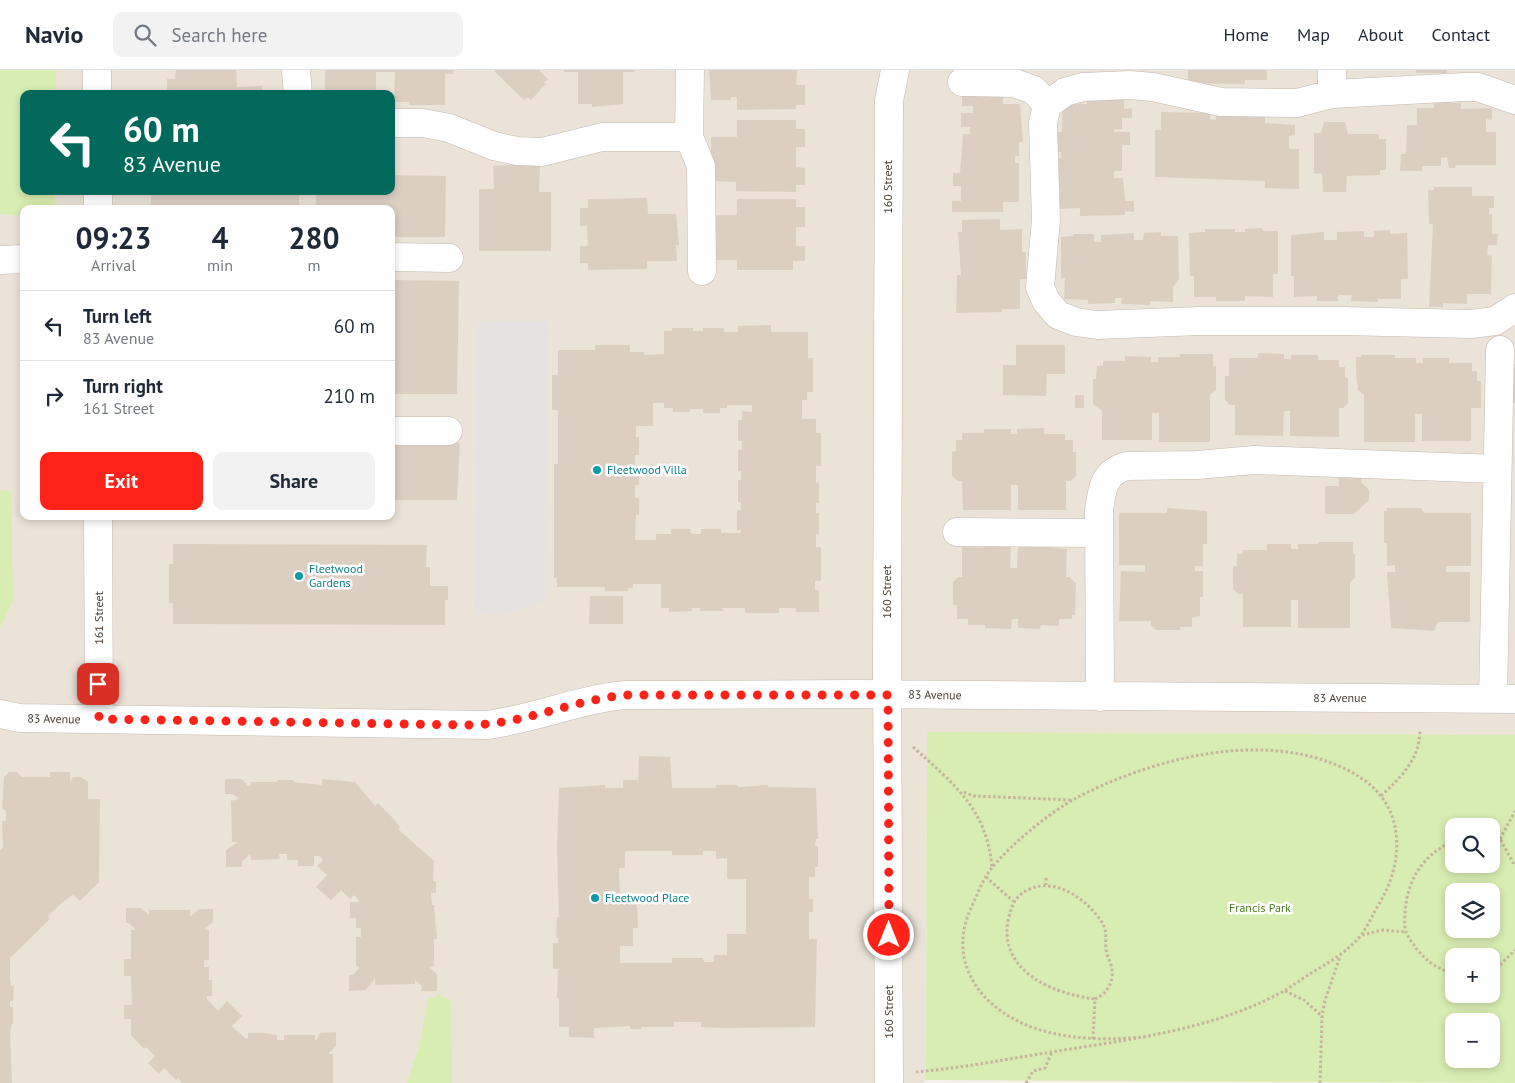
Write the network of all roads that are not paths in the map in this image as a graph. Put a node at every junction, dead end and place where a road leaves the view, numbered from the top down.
1 (97, 70) edge
2 (296, 70) edge
3 (690, 70) edge
4 (880, 70) edge
5 (895, 70) edge
6 (962, 82) dead end
7 (1332, 82) edge
8 (97, 90) edge
9 (298, 90) edge
10 (1515, 100) edge
11 (889, 101) junction
12 (1048, 105) junction
13 (395, 123) edge
14 (689, 137) junction
15 (395, 256) edge
16 (449, 258) dead end
17 (20, 259) edge
18 (0, 260) edge
19 (702, 271) dead end
20 (1515, 308) edge
21 (1500, 350) dead end
22 (395, 431) edge
23 (448, 431) dead end
24 (1497, 469) junction
25 (98, 520) edge
26 (957, 532) dead end
27 (1099, 533) junction
28 (888, 695) junction
29 (1100, 697) junction
30 (1504, 699) edge
31 (0, 714) edge
32 (99, 719) junction
33 (900, 1078) edge

1 - 8 street
2 - 9 street
3 - 14 street
4 - 11 street, 160 Street
5 - 11 street, 160 Street
6 - 12 street
7 - 10 street
7 - 12 street
11 - 28 street, 160 Street
12 - 20 street
13 - 14 street
14 - 19 street
15 - 16 street
17 - 18 street
21 - 24 street
22 - 23 street
24 - 27 street
24 - 30 street
25 - 32 street, 161 Street
26 - 27 street
27 - 29 street
28 - 29 street, 83 Avenue
28 - 32 street, 83 Avenue
28 - 33 street, 160 Street
29 - 30 street, 83 Avenue
31 - 32 street, 83 Avenue

